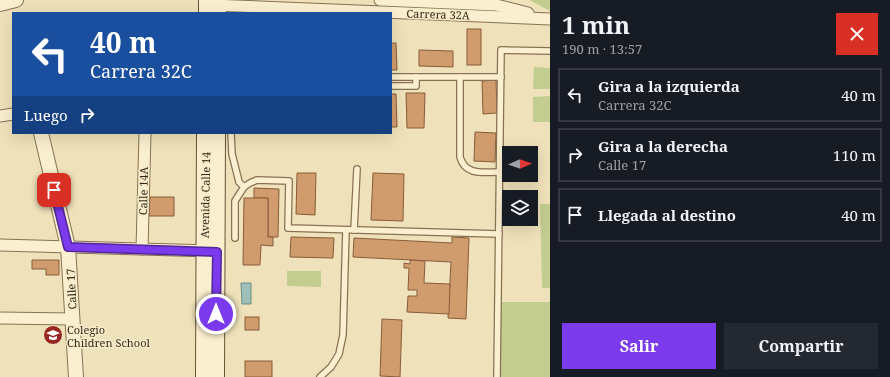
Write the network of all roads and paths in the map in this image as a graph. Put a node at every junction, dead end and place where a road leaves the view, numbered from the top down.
1 (380, 0) edge
2 (212, 6) edge
3 (368, 12) edge
4 (392, 13) edge
5 (550, 19) edge
6 (550, 19) edge
7 (550, 51) edge
8 (392, 77) edge
9 (416, 77) junction
10 (460, 77) junction
11 (501, 77) junction
12 (392, 86) edge
13 (12, 114) edge
14 (0, 116) edge
15 (41, 134) edge
16 (144, 134) edge
17 (205, 134) edge
18 (217, 134) edge
19 (231, 134) edge
20 (357, 169) dead end
21 (499, 172) junction
22 (244, 187) junction
23 (346, 230) junction
24 (354, 230) junction
25 (499, 234) junction
26 (235, 238) dead end
27 (0, 245) edge
28 (68, 247) junction
29 (142, 249) junction
30 (210, 251) junction
31 (0, 318) edge
32 (72, 319) junction
33 (76, 377) edge
34 (204, 377) edge
35 (216, 377) edge
36 (320, 377) edge
37 (497, 377) edge

1 - 6 street, Carrera 32A
2 - 3 street, Carrera 32A
4 - 5 street, Carrera 32A
7 - 11 lane
8 - 9 lane
9 - 10 lane
9 - 12 lane
10 - 11 lane
10 - 21 lane
11 - 21 lane
13 - 14 street
15 - 28 street, Calle 17
16 - 29 street, Calle 14A
17 - 30 main road, Avenida Calle 14
18 - 30 main road, Avenida Calle 14
19 - 22 lane
20 - 24 lane
21 - 25 lane
22 - 23 lane
22 - 26 lane
23 - 24 lane
23 - 36 lane
24 - 25 lane
25 - 37 lane
27 - 28 street
28 - 29 street
28 - 32 street, Calle 17
29 - 30 street
30 - 34 main road, Avenida Calle 14
30 - 35 main road, Avenida Calle 14
31 - 32 street
32 - 33 street, Calle 17

